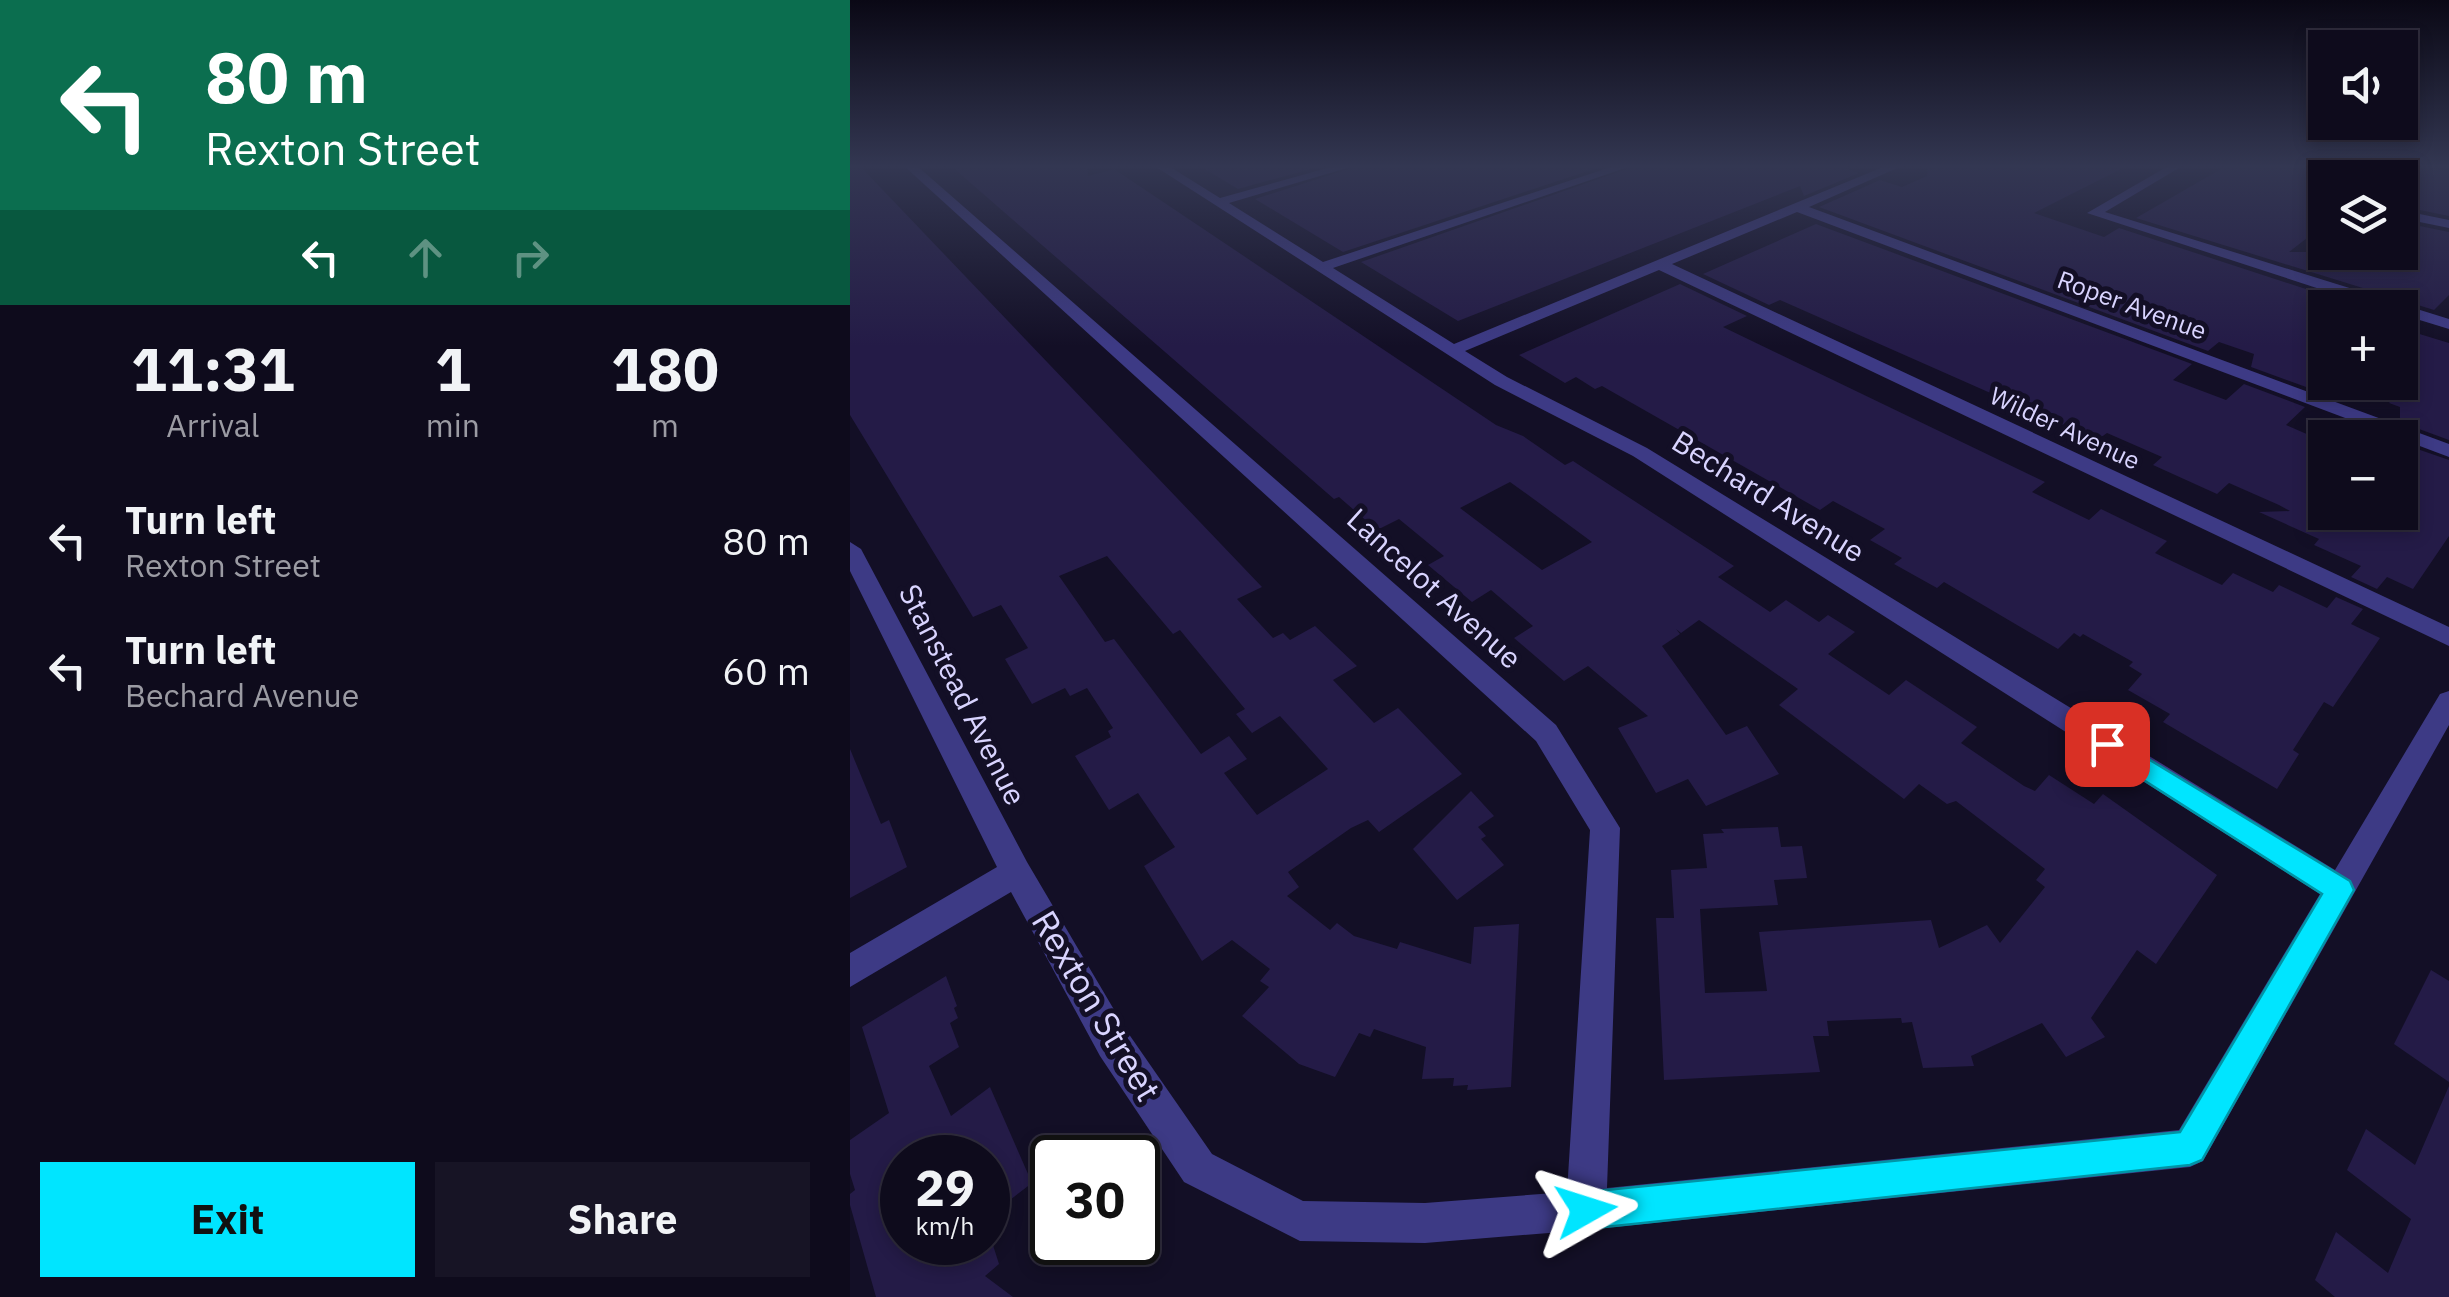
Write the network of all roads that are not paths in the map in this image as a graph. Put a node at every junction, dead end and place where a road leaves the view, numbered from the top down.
1 (977, 226) edge
2 (1256, 226) edge
3 (1446, 226) edge
4 (1752, 226) edge
5 (1847, 226) edge
6 (2134, 226) edge
7 (1659, 264) junction
8 (1322, 267) junction
9 (2340, 290) edge
10 (2418, 314) edge
11 (2449, 324) edge
12 (1453, 350) junction
13 (2449, 451) edge
14 (850, 548) edge
15 (2449, 637) edge
16 (2449, 701) edge
17 (1016, 872) junction
18 (2340, 890) junction
19 (850, 971) edge
20 (1586, 1210) junction

1 - 20 street, Lancelot Avenue
2 - 8 street, Bechard Avenue
3 - 8 street
4 - 7 street
5 - 13 street, Roper Avenue
6 - 9 street
7 - 12 street
7 - 15 street, Wilder Avenue
8 - 12 street, Bechard Avenue
10 - 11 street
12 - 18 street, Bechard Avenue
14 - 17 street, Stanstead Avenue
16 - 18 street, Rexton Street
17 - 19 street
17 - 20 street, Rexton Street
18 - 20 street, Rexton Street

